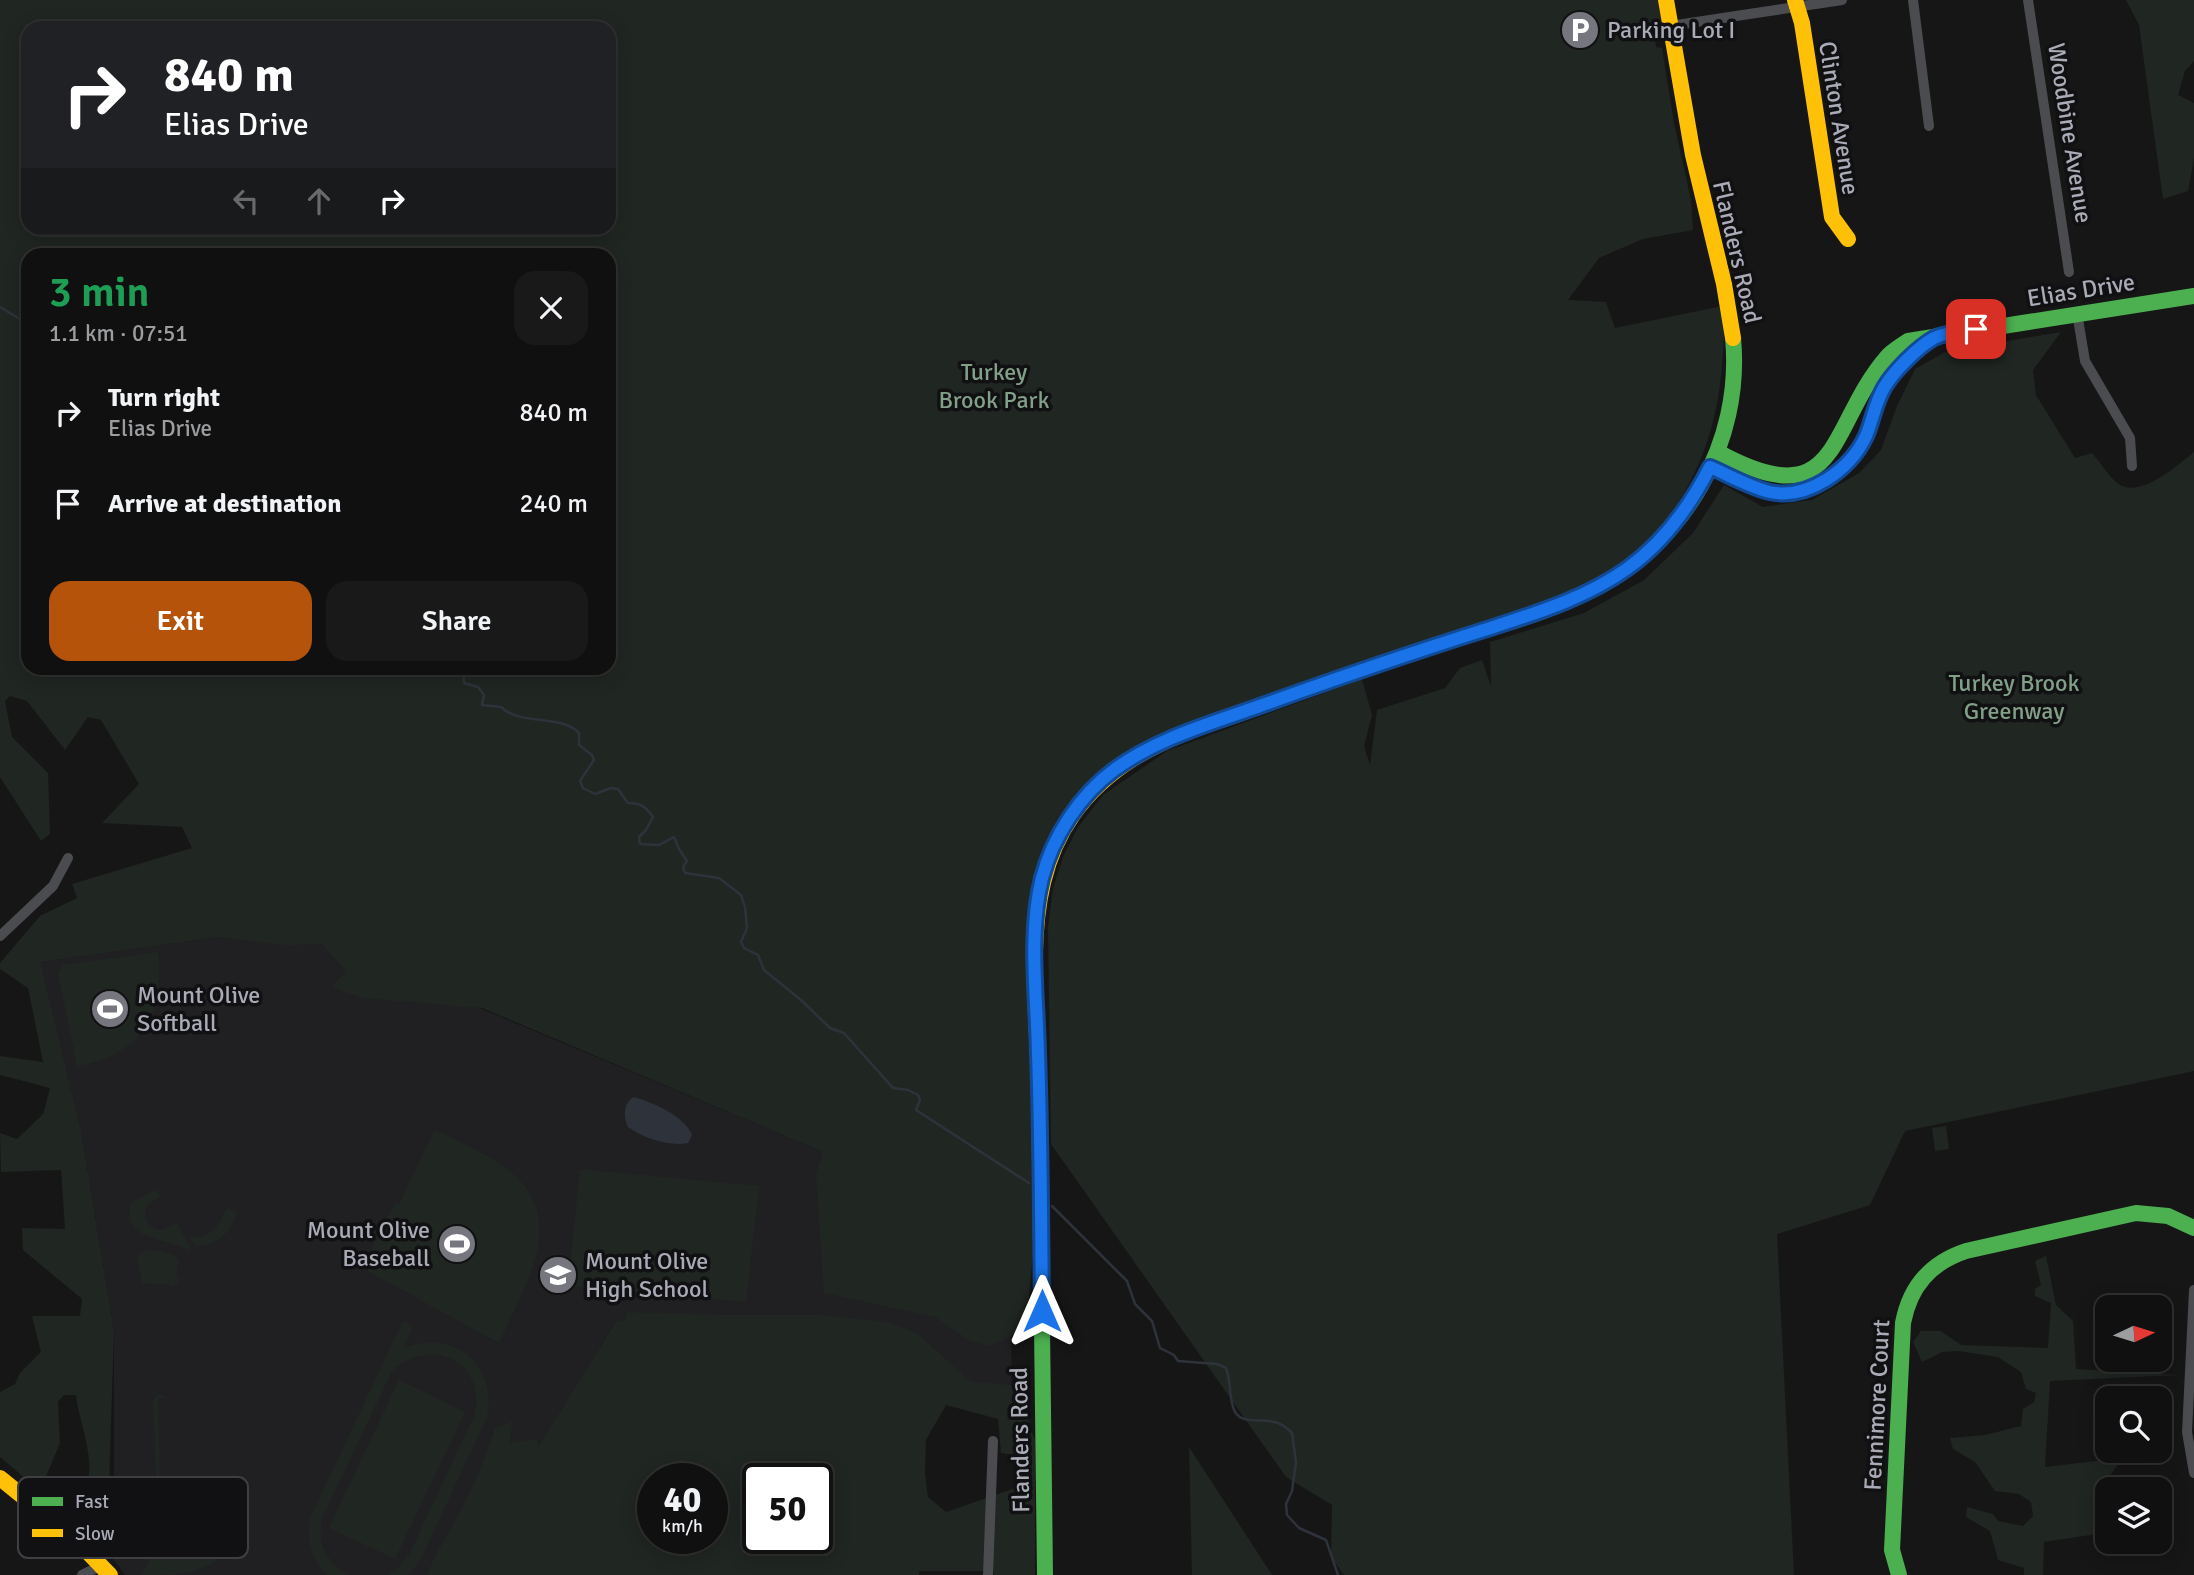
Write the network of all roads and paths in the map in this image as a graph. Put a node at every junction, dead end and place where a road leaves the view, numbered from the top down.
1 (1666, 0) edge
2 (1842, 0) edge
3 (1913, 0) edge
4 (2028, 0) edge
5 (1796, 4) edge
6 (1671, 26) junction
7 (1929, 126) dead end
8 (1848, 239) dead end
9 (2070, 272) dead end
10 (2194, 296) edge
11 (2077, 313) junction
12 (1935, 338) junction
13 (1714, 459) junction
14 (2132, 466) dead end
15 (68, 858) dead end
16 (0, 936) edge
17 (2194, 1228) edge
18 (2194, 1290) edge
19 (993, 1441) dead end
20 (2194, 1473) edge
21 (0, 1478) edge
22 (18, 1493) edge
23 (106, 1570) edge
24 (82, 1575) edge
25 (988, 1575) edge
26 (1045, 1575) edge
27 (1899, 1575) edge

1 - 6 main road, Flanders Road
2 - 5 street
3 - 7 street
4 - 9 street, Woodbine Avenue
5 - 6 street
5 - 8 main road, Clinton Avenue
6 - 13 main road, Flanders Road
10 - 11 main road, Elias Drive
11 - 12 main road, Elias Drive
11 - 14 street
12 - 13 main road, Elias Drive
12 - 13 street, Elias Drive
13 - 26 main road, Flanders Road
15 - 16 street
17 - 27 main road, Fennimore Court
18 - 20 street
19 - 25 street
21 - 22 main road
23 - 24 street

